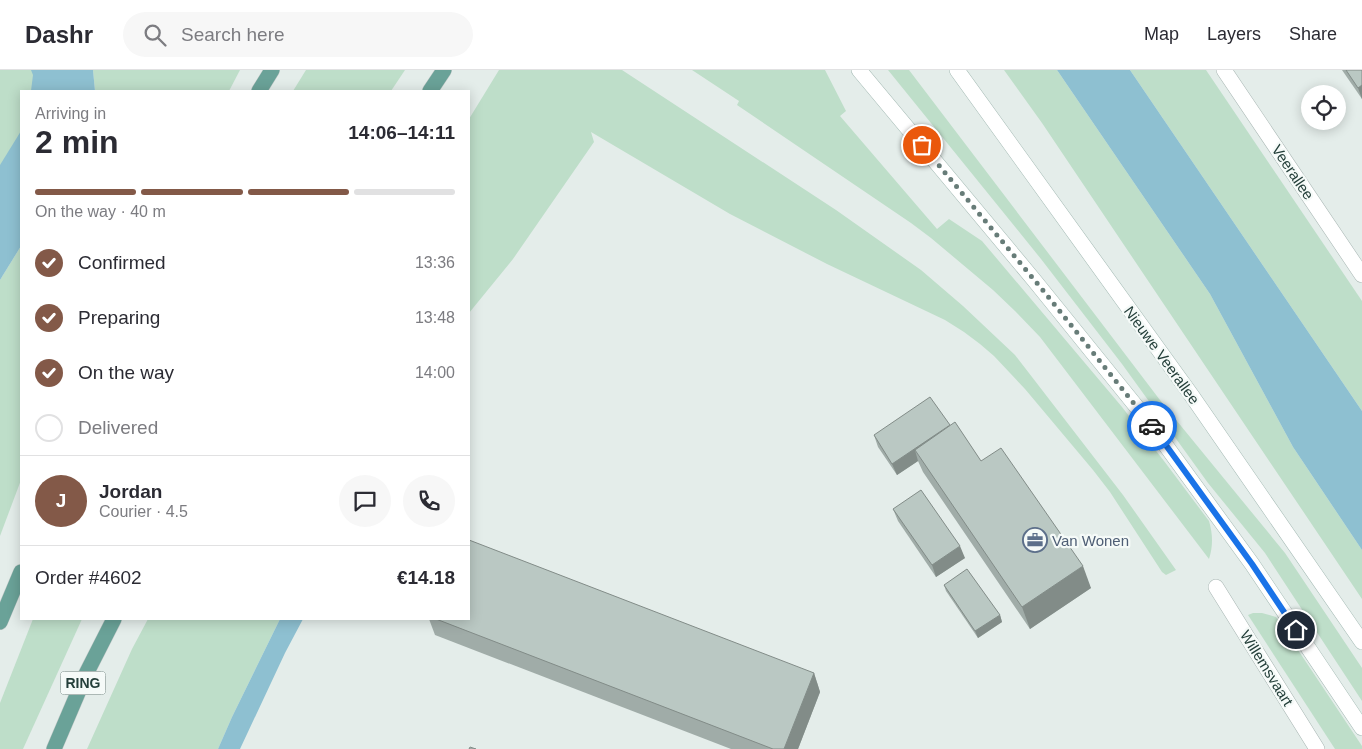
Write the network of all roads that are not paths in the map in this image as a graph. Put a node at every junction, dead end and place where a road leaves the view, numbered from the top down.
1 (272, 70) edge
2 (444, 70) edge
3 (859, 70) edge
4 (957, 70) edge
5 (1224, 70) edge
6 (261, 90) edge
7 (431, 90) edge
8 (1362, 275) edge
9 (20, 574) edge
10 (1216, 587) dead end
11 (113, 620) edge
12 (0, 622) edge
13 (1362, 642) edge
14 (1362, 728) edge
15 (54, 749) edge
16 (1318, 749) edge

1 - 6 main road
2 - 7 main road
3 - 14 main road
4 - 13 main road, Nieuwe Veerallee
5 - 8 main road, Veerallee
9 - 12 main road
10 - 16 main road, Willemsvaart
11 - 15 main road, RING

